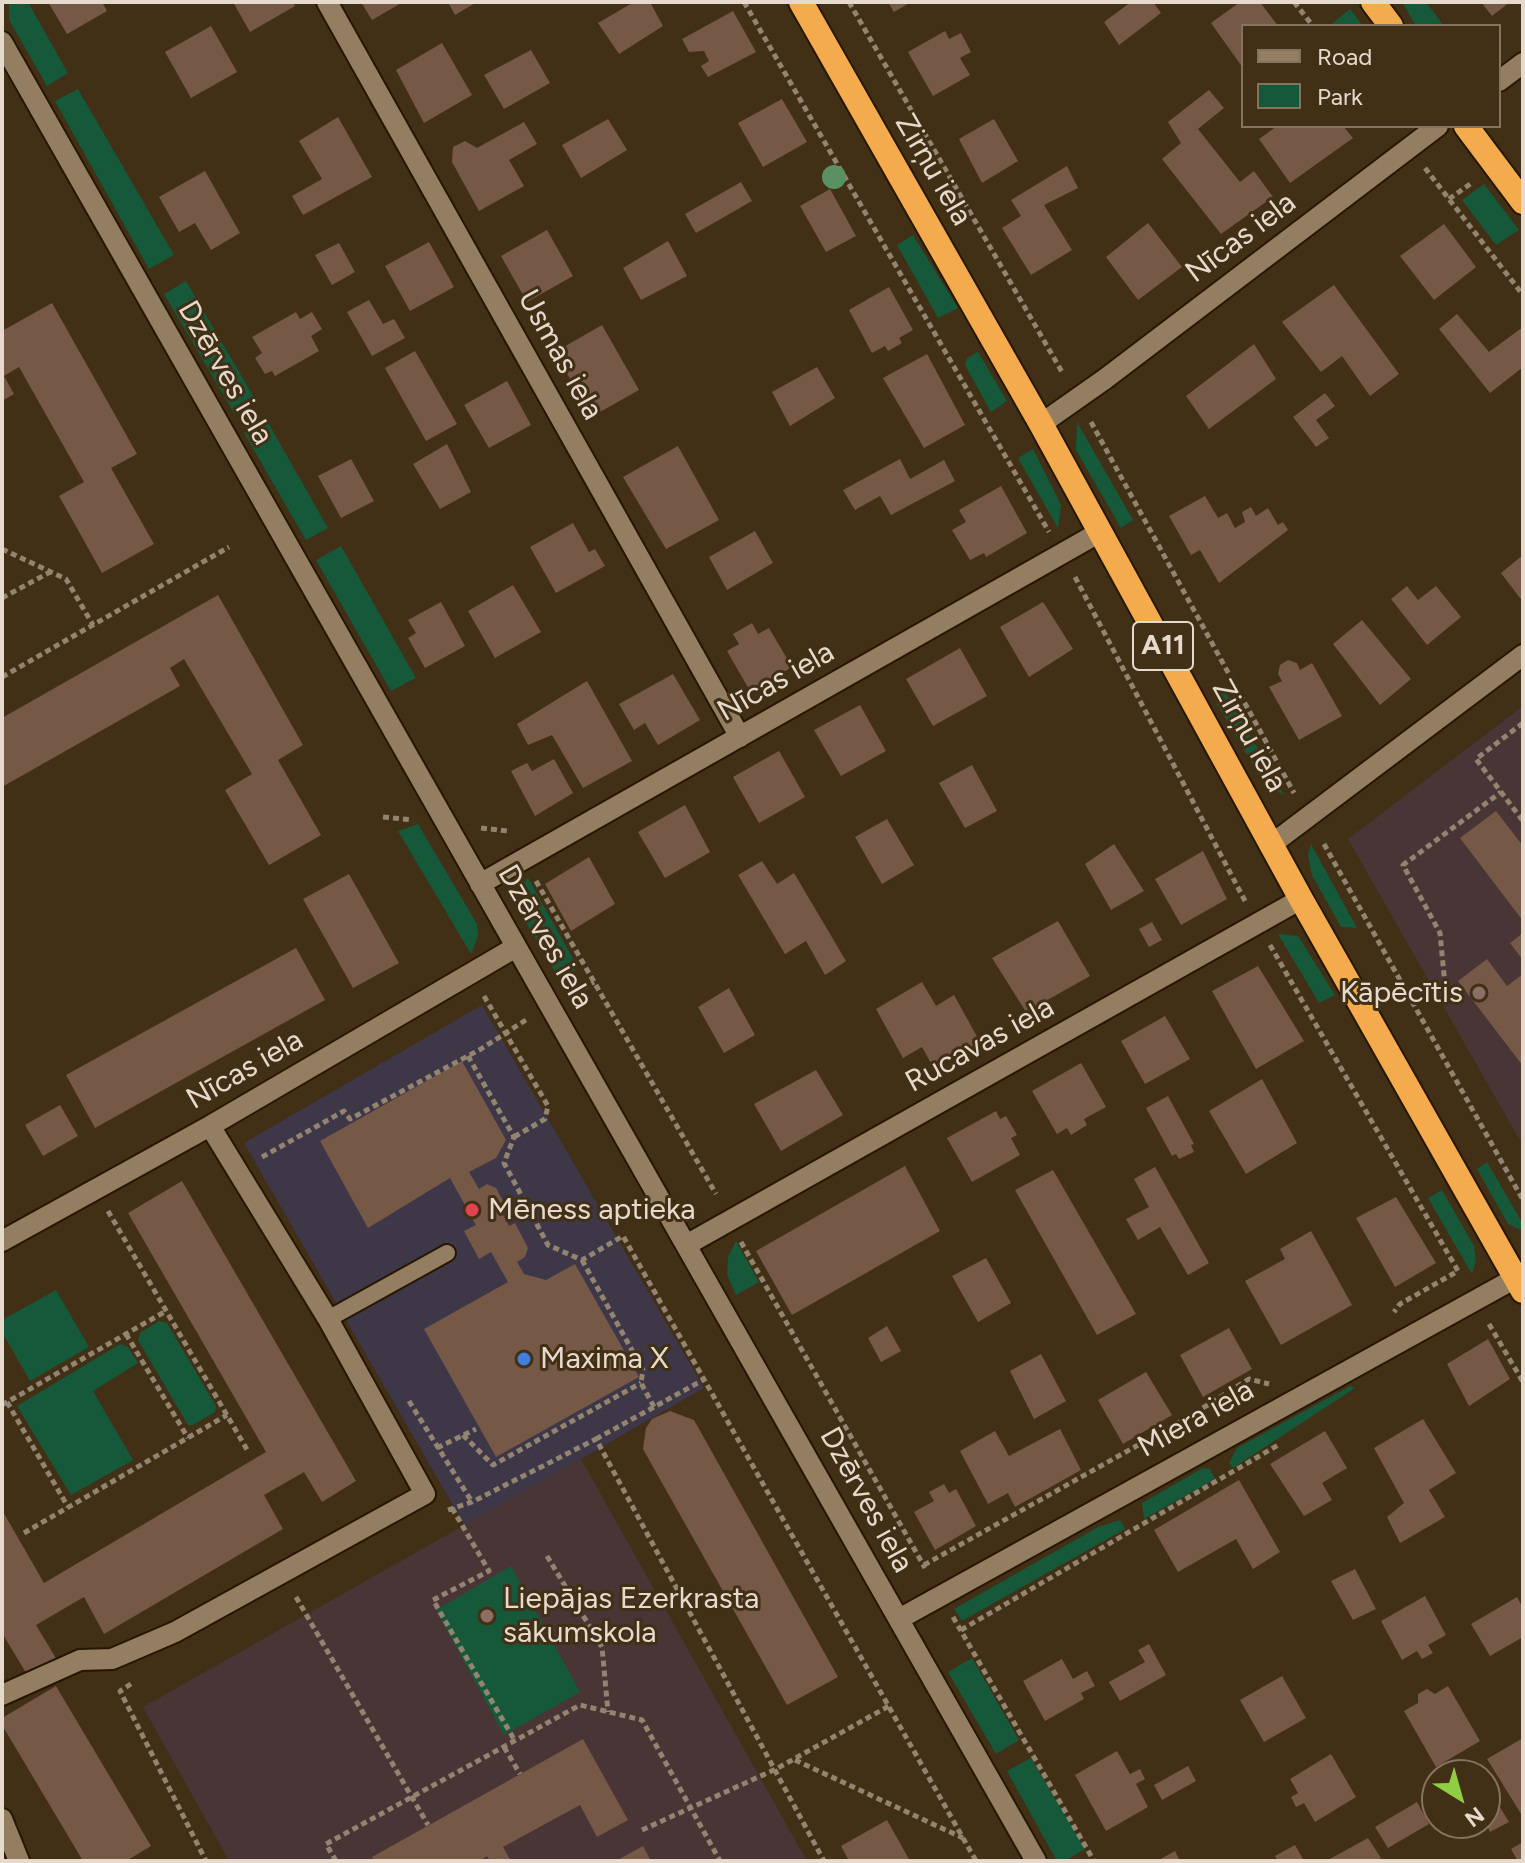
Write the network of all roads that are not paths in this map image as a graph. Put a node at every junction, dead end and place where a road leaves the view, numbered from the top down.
1 (327, 2) edge
2 (801, 2) edge
3 (1373, 2) edge
4 (1390, 24) edge
5 (2, 42) edge
6 (1523, 63) edge
7 (1501, 80) edge
8 (1435, 128) edge
9 (1468, 128) edge
10 (1523, 202) edge
11 (1041, 424) junction
12 (1100, 532) junction
13 (1523, 655) edge
14 (740, 737) junction
15 (1272, 844) junction
16 (480, 884) junction
17 (1301, 899) junction
18 (516, 947) junction
19 (210, 1126) junction
20 (2, 1241) edge
21 (688, 1244) junction
22 (447, 1253) dead end
23 (1521, 1281) edge
24 (328, 1319) junction
25 (899, 1619) junction
26 (2, 1695) edge
27 (2, 1819) edge
28 (19, 1861) edge
29 (1036, 1861) edge

1 - 14 street, Usmas iela
2 - 11 highway, Zirņu iela / A11
3 - 4 highway
5 - 16 street, Dzērves iela
6 - 7 street
8 - 11 street, Nīcas iela
9 - 10 highway
11 - 12 highway, Zirņu iela / A11
12 - 14 street, Nīcas iela
12 - 15 highway, Zirņu iela / A11
13 - 15 street
14 - 16 street, Nīcas iela
15 - 17 highway, Zirņu iela / A11
16 - 18 street, Dzērves iela
17 - 21 street, Rucavas iela
17 - 23 highway, Zirņu iela / A11
18 - 19 street, Nīcas iela
18 - 21 street, Dzērves iela
19 - 20 street, Nīcas iela
19 - 24 street
21 - 25 street, Dzērves iela
22 - 24 lane
23 - 25 street, Miera iela
24 - 26 street
25 - 29 street, Dzērves iela
27 - 28 street

